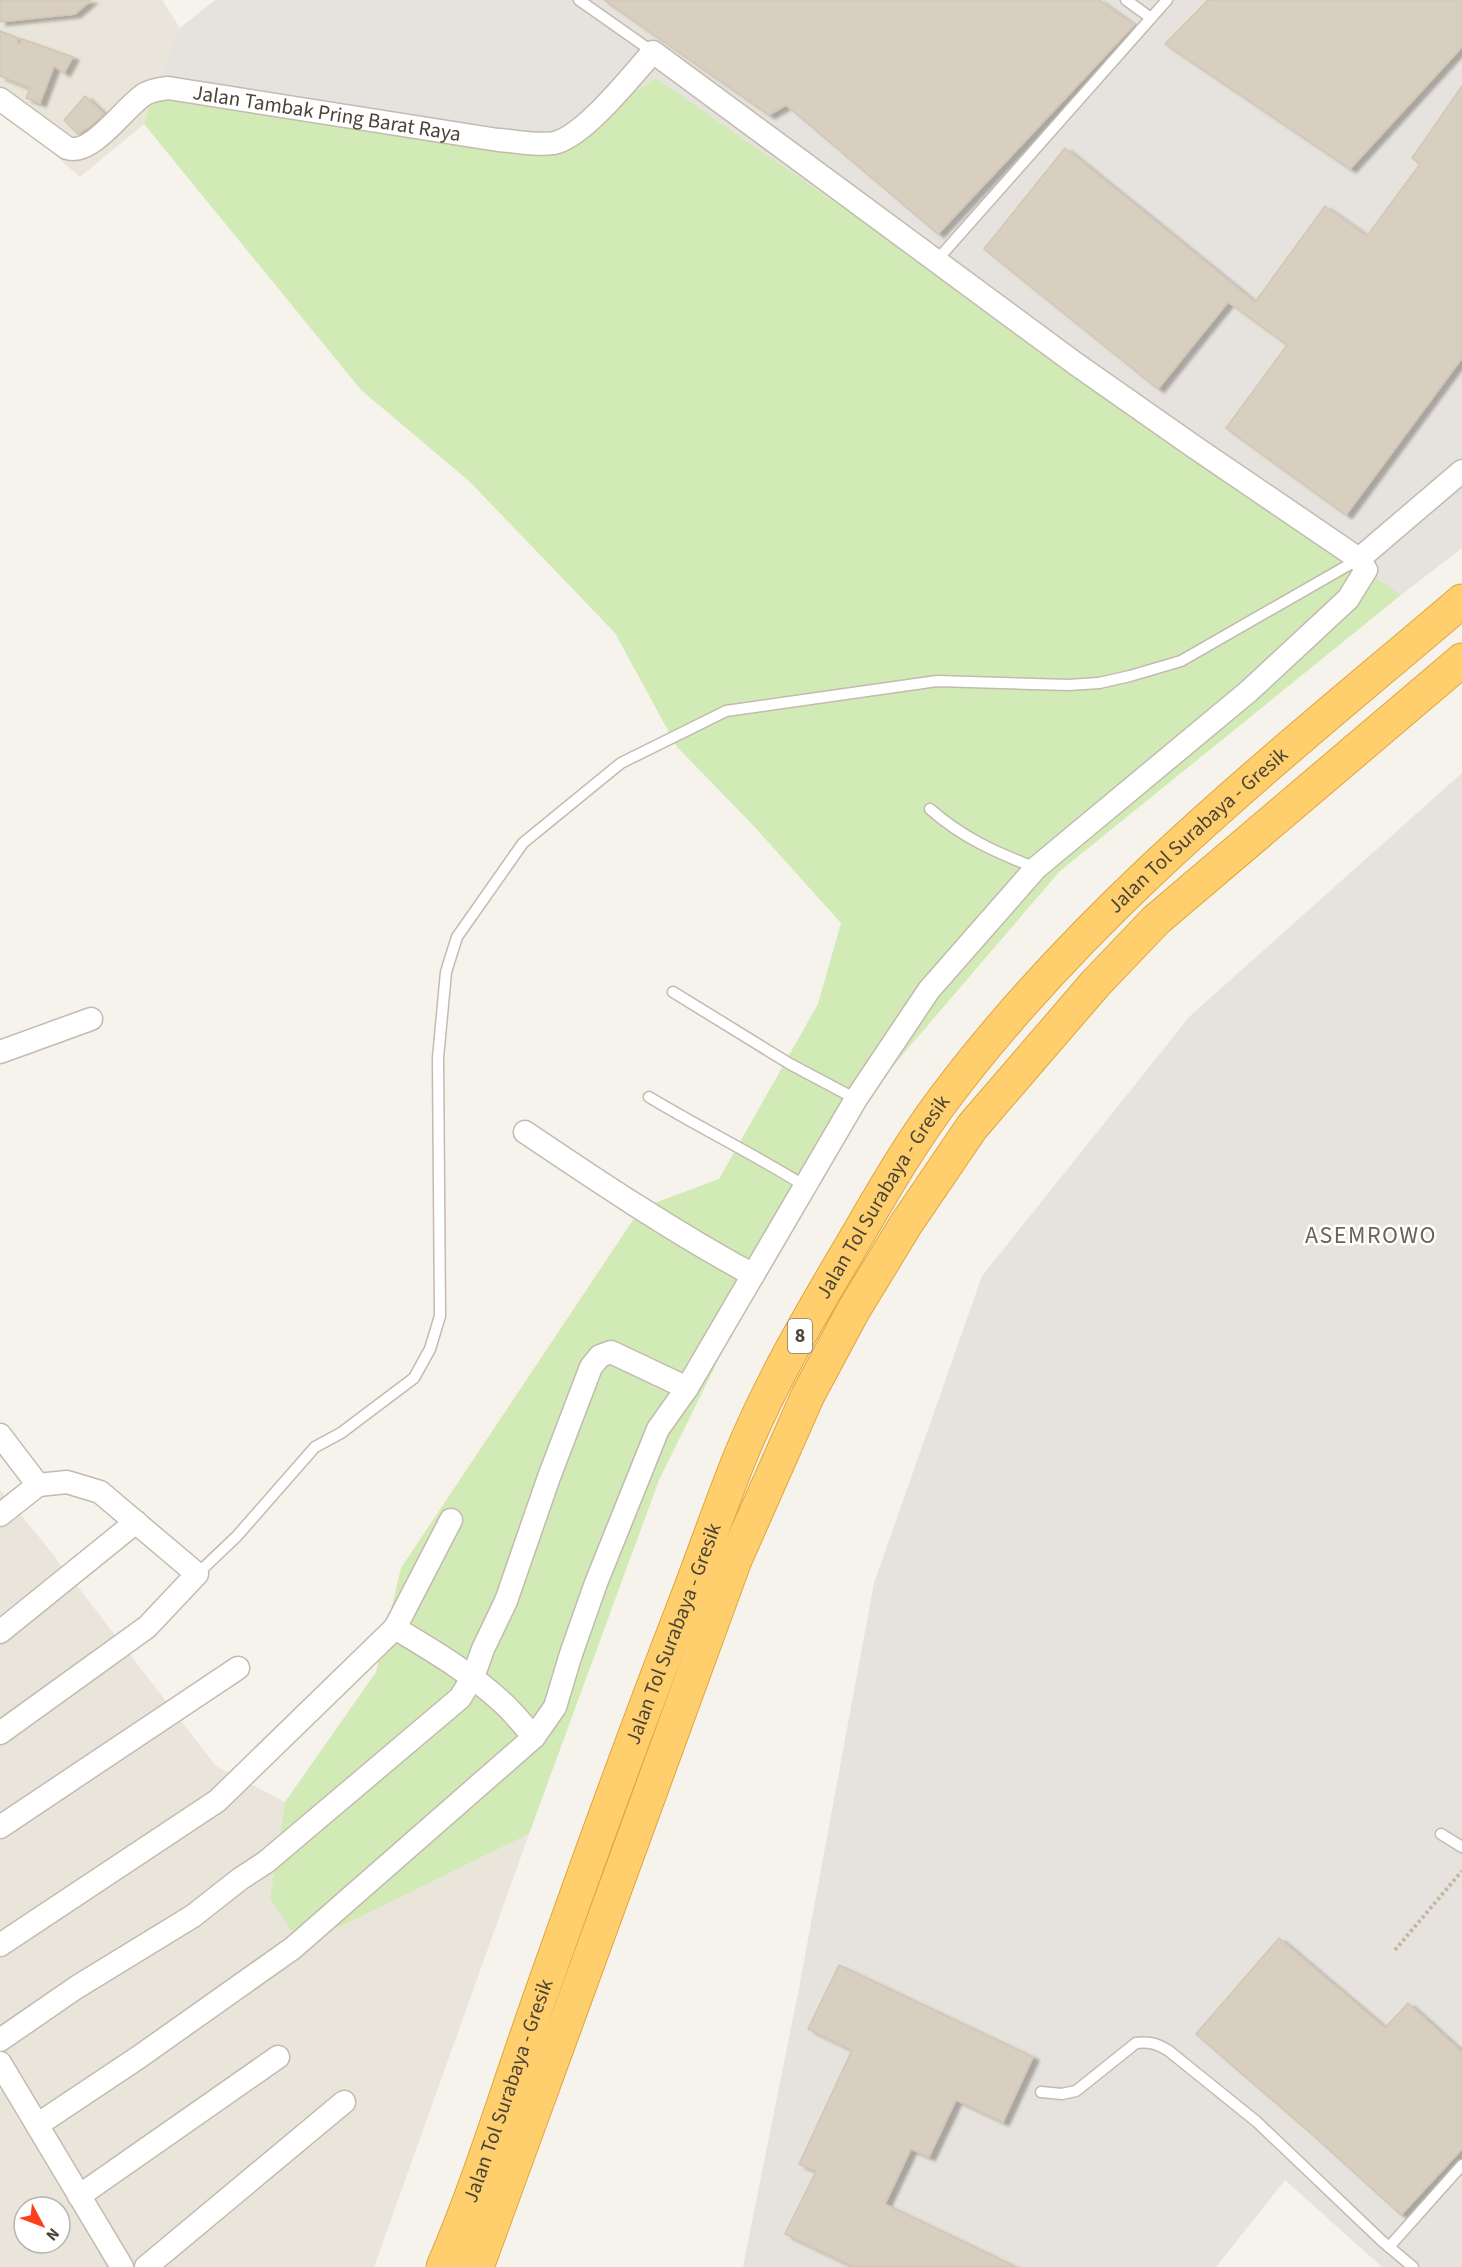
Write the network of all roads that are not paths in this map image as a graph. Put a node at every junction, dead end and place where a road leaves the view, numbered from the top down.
1 (579, 0) edge
2 (1126, 0) edge
3 (1167, 0) edge
4 (1151, 18) junction
5 (653, 52) junction
6 (0, 99) edge
7 (937, 260) junction
8 (1462, 471) edge
9 (1359, 559) junction
10 (1462, 601) edge
11 (1462, 660) edge
12 (930, 809) dead end
13 (1036, 868) junction
14 (673, 992) dead end
15 (91, 1019) dead end
16 (0, 1052) edge
17 (649, 1097) dead end
18 (856, 1099) junction
19 (525, 1132) dead end
20 (805, 1186) junction
21 (753, 1275) junction
22 (687, 1388) junction
23 (0, 1435) edge
24 (38, 1485) junction
25 (0, 1515) edge
26 (451, 1520) dead end
27 (136, 1522) junction
28 (197, 1574) junction
29 (395, 1628) junction
30 (0, 1632) edge
31 (238, 1668) dead end
32 (473, 1677) junction
33 (0, 1733) edge
34 (534, 1737) junction
35 (0, 1827) edge
36 (1441, 1834) dead end
37 (1462, 1847) edge
38 (0, 1945) edge
39 (0, 2040) edge
40 (278, 2057) dead end
41 (0, 2063) edge
42 (1041, 2092) dead end
43 (344, 2102) dead end
44 (37, 2125) junction
45 (1462, 2165) edge
46 (80, 2196) junction
47 (1389, 2247) junction
48 (122, 2267) edge
49 (146, 2267) edge
50 (444, 2267) edge
51 (477, 2267) edge
52 (1413, 2267) edge

1 - 5 lane
2 - 4 lane
3 - 4 lane
4 - 7 lane
5 - 6 street, Jalan Tambak Pring Barat Raya
5 - 7 street
7 - 9 street
8 - 9 street
9 - 13 street
9 - 28 lane
10 - 50 highway, Jalan Tol Surabaya - Gresik / 8
11 - 51 highway, Jalan Tol Surabaya - Gresik / 8
12 - 13 lane
13 - 18 street
14 - 18 lane
15 - 16 street
17 - 20 lane
18 - 20 street
19 - 21 street
20 - 21 street
21 - 22 street
22 - 32 street
22 - 34 street
23 - 24 street
24 - 25 street
24 - 27 street
26 - 29 street
27 - 28 street
27 - 30 street
28 - 33 street
29 - 32 street
29 - 38 street
31 - 35 street
32 - 34 street
32 - 39 street
34 - 44 street
36 - 37 lane
40 - 46 street
41 - 44 street
42 - 47 lane
43 - 49 street
44 - 46 street
45 - 47 lane
46 - 48 street
47 - 52 lane

